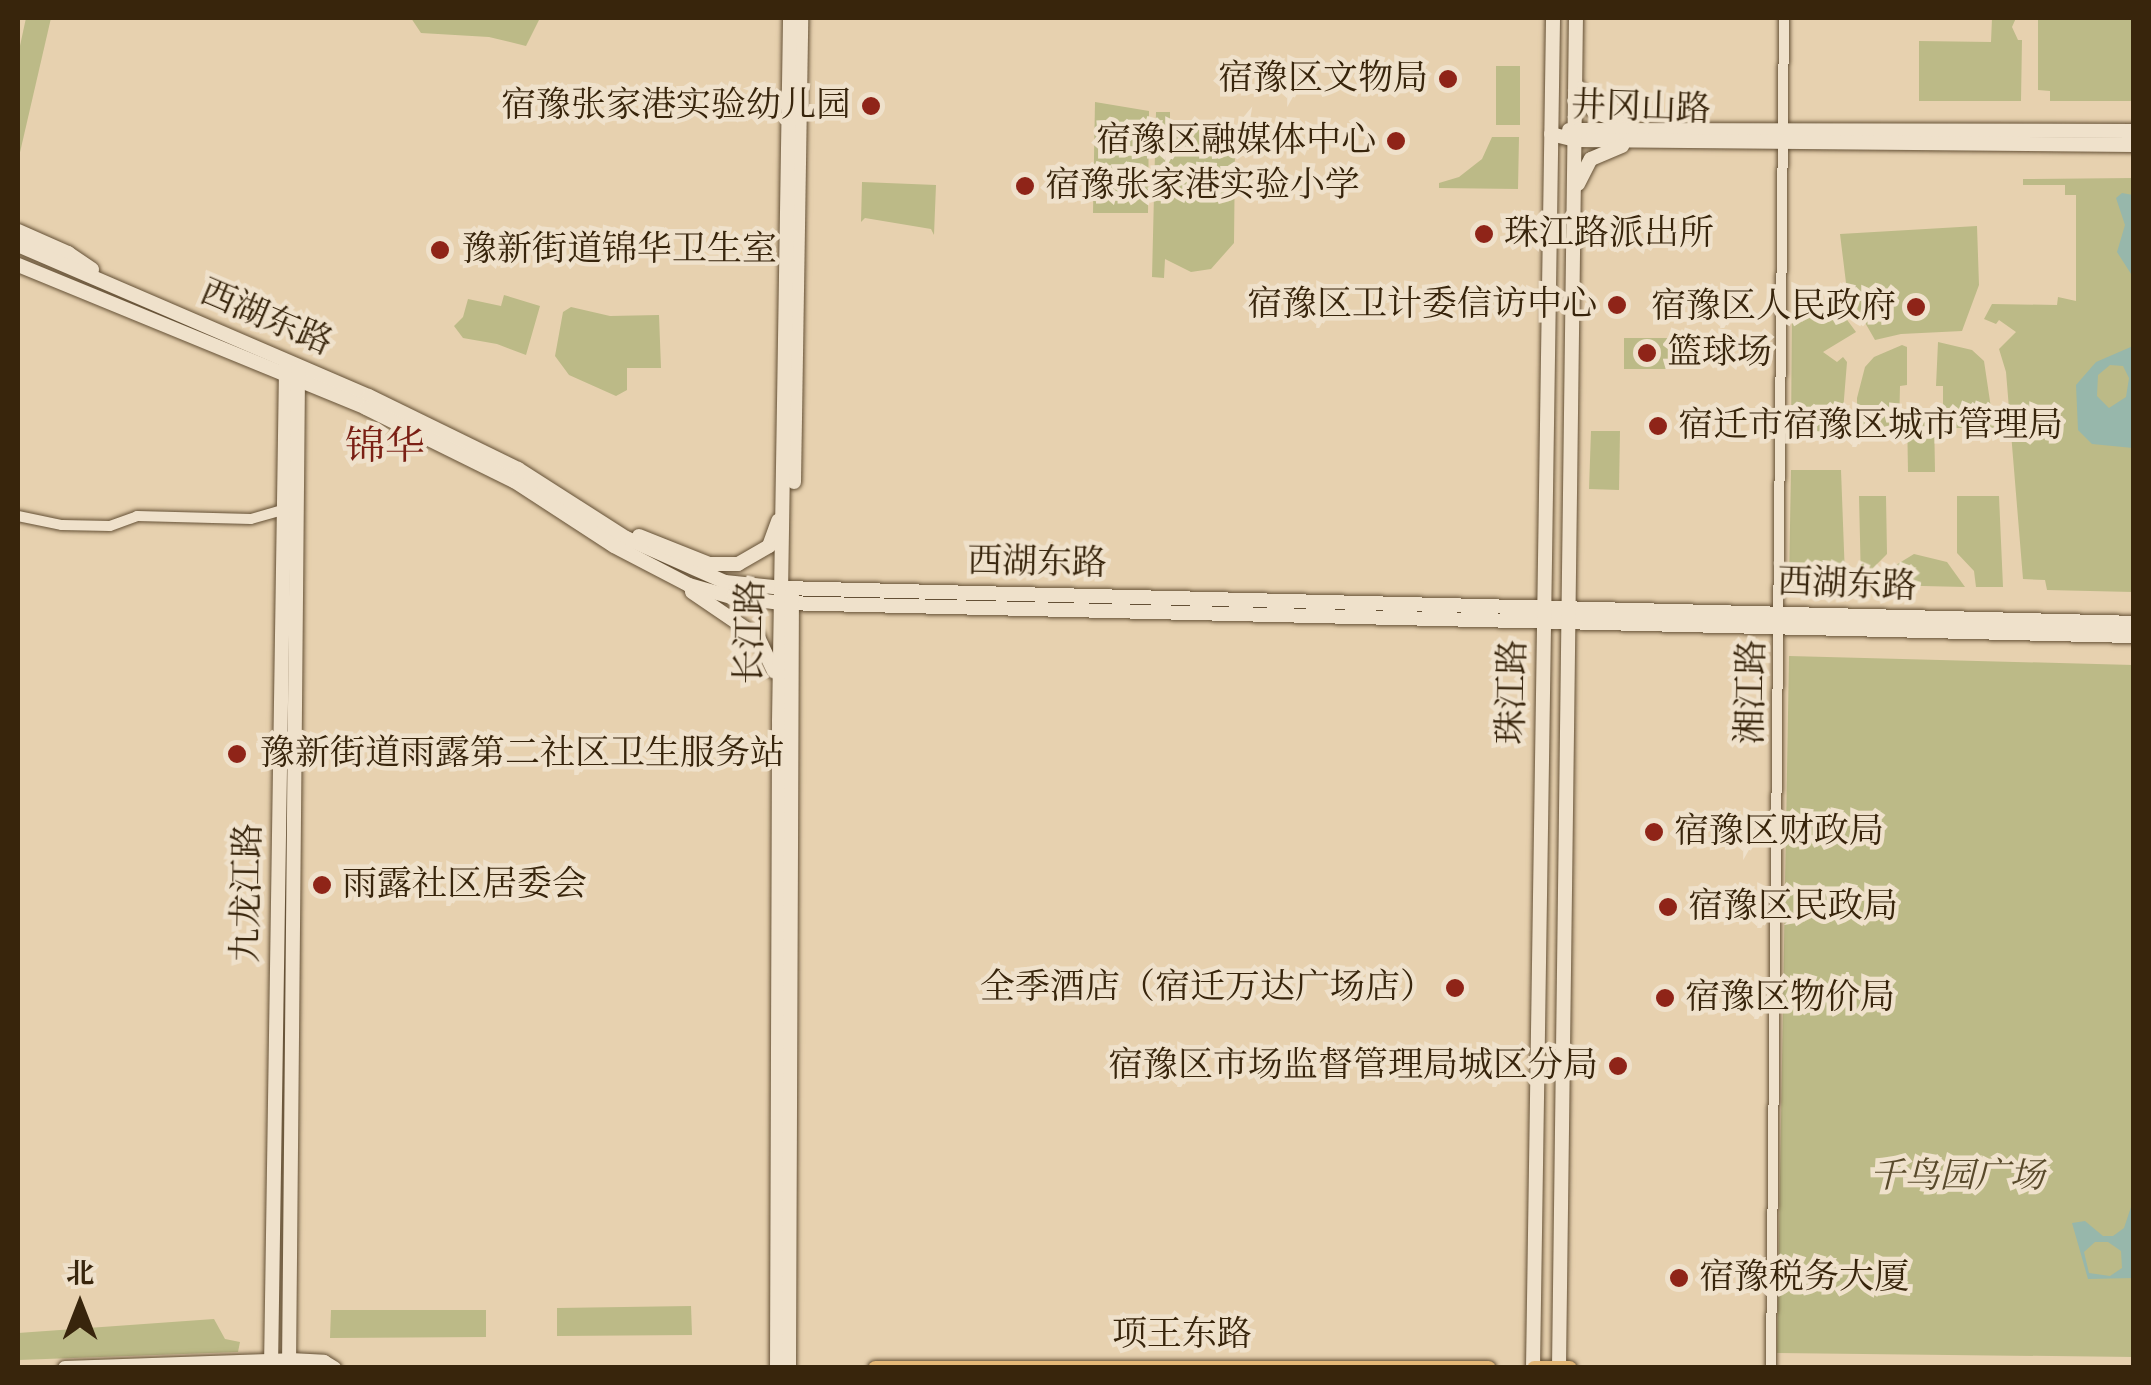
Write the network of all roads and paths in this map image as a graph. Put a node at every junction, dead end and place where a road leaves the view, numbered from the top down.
1 (790, 18) edge
2 (800, 18) edge
3 (1553, 18) edge
4 (1576, 18) edge
5 (1784, 18) edge
6 (1575, 78) junction
7 (2134, 132) edge
8 (1551, 134) junction
9 (1575, 135) junction
10 (1674, 135) junction
11 (1783, 135) junction
12 (2134, 145) edge
13 (1574, 204) junction
14 (18, 231) edge
15 (18, 245) edge
16 (18, 264) edge
17 (126, 291) junction
18 (292, 368) junction
19 (784, 475) junction
20 (290, 509) junction
21 (18, 516) edge
22 (599, 521) junction
23 (614, 546) junction
24 (787, 595) junction
25 (1544, 613) junction
26 (1568, 614) junction
27 (1780, 618) junction
28 (2134, 624) edge
29 (2134, 638) edge
30 (780, 709) junction
31 (271, 1364) edge
32 (290, 1364) edge
33 (1094, 1366) edge
34 (1559, 1367) edge
35 (65, 1368) edge
36 (334, 1368) edge
37 (777, 1368) edge
38 (789, 1368) edge
39 (875, 1368) edge
40 (1488, 1368) edge
41 (1534, 1368) edge
42 (1569, 1368) edge
43 (1771, 1368) edge

1 - 19 street, 长江路
2 - 24 street, 长江路
3 - 8 street, 珠江路
4 - 6 street, 珠江路
5 - 11 street, 湘江路
6 - 9 street, 珠江路
6 - 10 street
7 - 11 street, 井冈山路
8 - 9 street, 井冈山路
8 - 25 street, 珠江路
9 - 10 street, 井冈山路
9 - 13 street, 珠江路
10 - 11 street, 井冈山路
10 - 13 street
11 - 12 street, 井冈山路
11 - 27 street, 湘江路
13 - 26 street, 珠江路
14 - 17 street
15 - 17 street, 西湖东路
16 - 18 street, 西湖东路
17 - 18 street, 西湖东路
18 - 20 street, 九龙江路
18 - 22 street, 西湖东路
18 - 23 street, 西湖东路
19 - 22 street
19 - 24 street, 长江路
20 - 21 street
20 - 31 street, 九龙江路
20 - 32 street, 九龙江路
22 - 24 street, 西湖东路
23 - 24 street, 西湖东路
23 - 30 street
24 - 25 street, 西湖东路
24 - 30 street, 长江路
24 - 38 street, 长江路
25 - 26 street, 西湖东路
25 - 41 street, 珠江路
26 - 27 street, 西湖东路
26 - 34 street, 珠江路
27 - 28 street, 西湖东路
27 - 29 street, 西湖东路
27 - 43 street, 湘江路
30 - 37 street, 长江路
31 - 32 street
31 - 35 street
32 - 36 street
33 - 39 main road, 项王东路
33 - 40 main road, 项王东路
34 - 41 main road
34 - 42 main road

